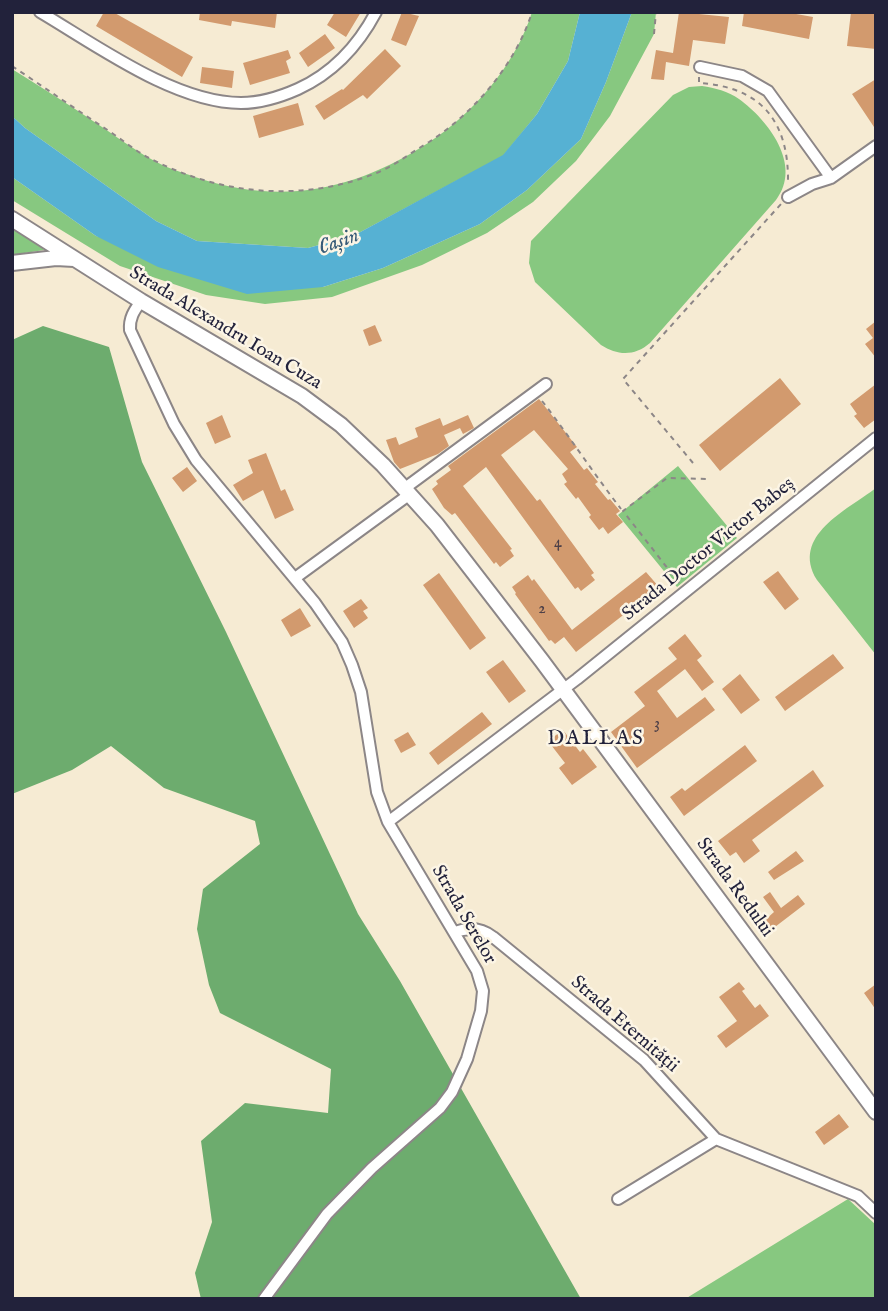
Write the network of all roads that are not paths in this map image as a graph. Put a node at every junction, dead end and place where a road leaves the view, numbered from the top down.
1 (40, 12) edge
2 (376, 12) edge
3 (700, 67) road end
4 (876, 146) edge
5 (831, 178) junction
6 (788, 197) road end
7 (12, 219) edge
8 (76, 259) junction
9 (12, 263) edge
10 (141, 301) junction
11 (546, 384) dead end
12 (876, 438) edge
13 (407, 491) junction
14 (295, 579) junction
15 (562, 688) junction
16 (388, 822) junction
17 (455, 932) junction
18 (876, 1112) edge
19 (716, 1139) junction
20 (618, 1199) dead end
21 (876, 1213) edge
22 (264, 1299) edge

1 - 2 street
3 - 5 street
4 - 5 street
5 - 6 street
7 - 8 main road, Strada Alexandru Ioan Cuza
8 - 9 main road
8 - 10 main road, Strada Alexandru Ioan Cuza
10 - 13 main road, Strada Alexandru Ioan Cuza
10 - 14 street, Strada Serelor
11 - 13 street
12 - 15 street, Strada Doctor Victor Babeș
13 - 14 street
13 - 15 main road, Strada Alexandru Ioan Cuza
14 - 16 street, Strada Serelor
15 - 16 street
15 - 18 main road, Strada Redului
16 - 17 street, Strada Serelor
17 - 19 street, Strada Eternității
17 - 22 street, Strada Serelor
19 - 20 street
19 - 21 street, Strada Eternității

